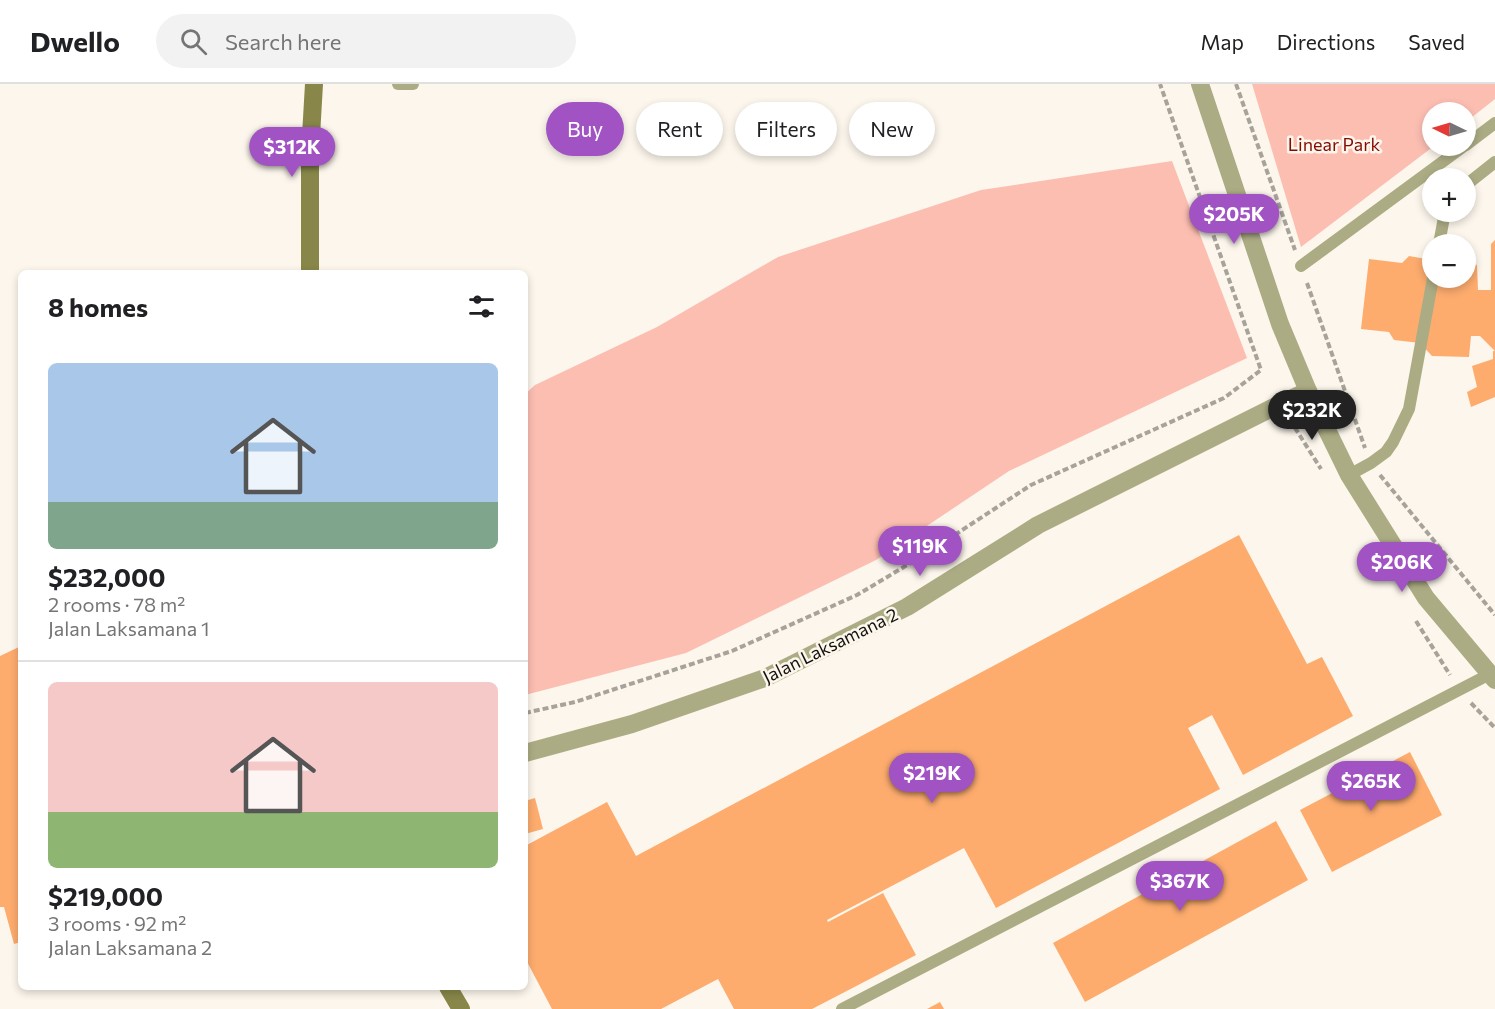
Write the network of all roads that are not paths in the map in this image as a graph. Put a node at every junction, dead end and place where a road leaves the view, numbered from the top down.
1 (314, 84) edge
2 (398, 84) edge
3 (413, 84) edge
4 (1200, 84) edge
5 (1495, 123) edge
6 (1476, 137) edge
7 (1450, 156) edge
8 (1495, 162) edge
9 (1476, 177) edge
10 (1301, 266) road end
11 (310, 270) edge
12 (1431, 288) edge
13 (1308, 391) junction
14 (1349, 475) junction
15 (1492, 677) edge
16 (528, 752) edge
17 (450, 990) edge
18 (461, 1009) edge
19 (842, 1009) edge

1 - 11 street
2 - 3 lane
4 - 13 street
5 - 6 lane
7 - 10 lane
8 - 9 lane
12 - 14 lane
13 - 14 street
13 - 16 street, Jalan Laksamana 2
14 - 15 street
15 - 19 lane
17 - 18 street

